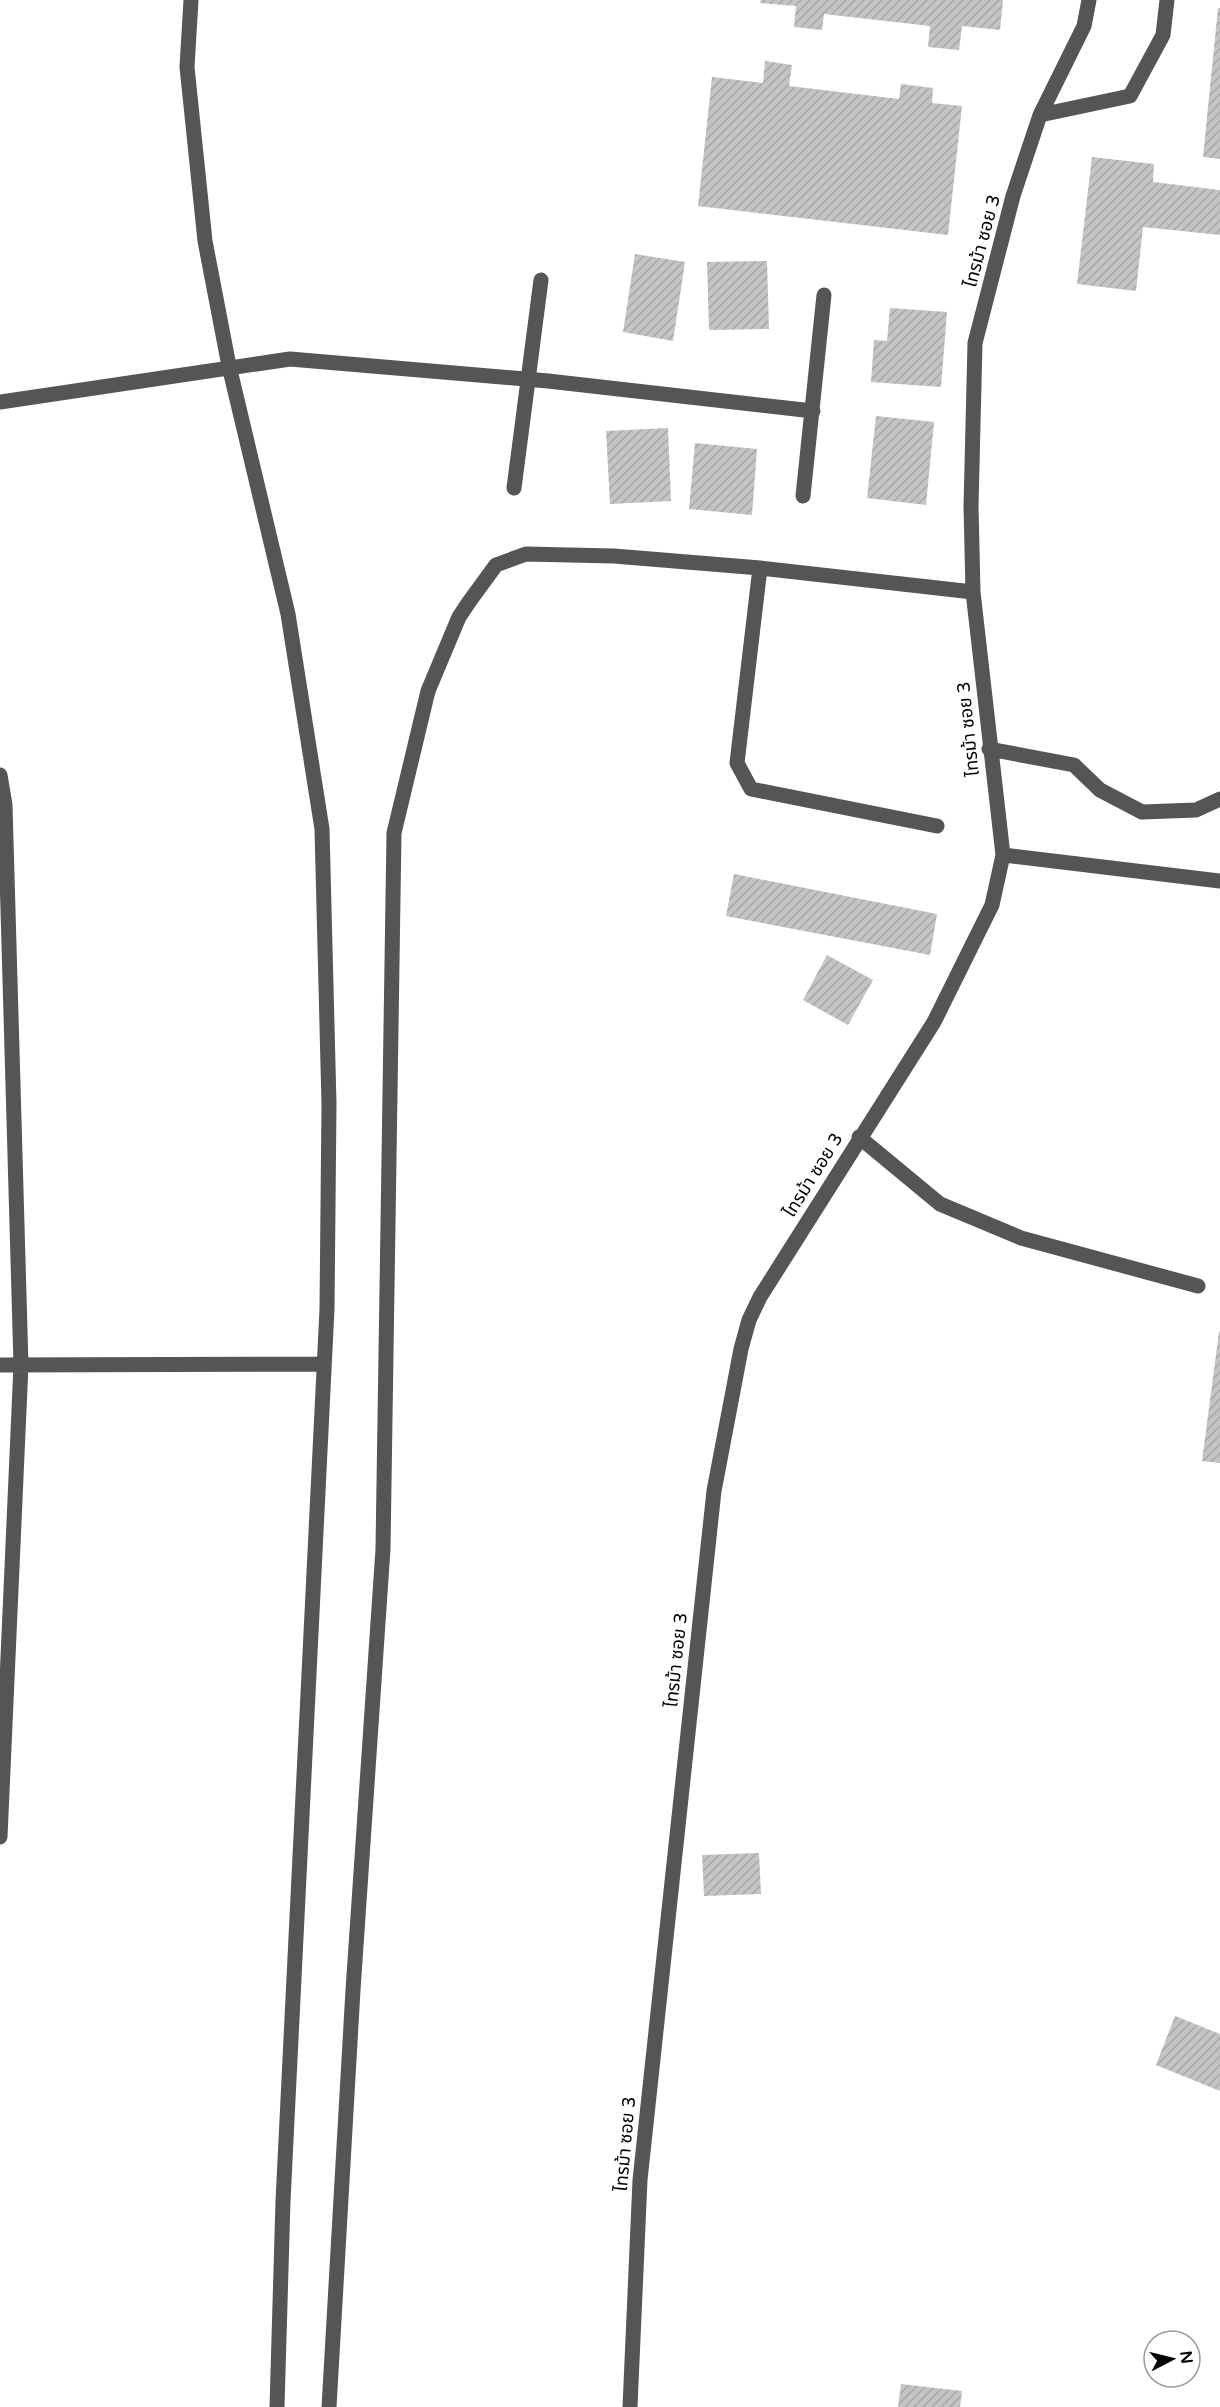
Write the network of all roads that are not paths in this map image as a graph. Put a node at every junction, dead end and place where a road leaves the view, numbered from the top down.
1 (191, 0) edge
2 (1089, 0) edge
3 (1167, 0) edge
4 (1040, 115) junction
5 (541, 280) dead end
6 (824, 295) dead end
7 (229, 366) junction
8 (529, 379) junction
9 (0, 402) edge
10 (813, 411) junction
11 (514, 488) dead end
12 (802, 496) dead end
13 (760, 568) junction
14 (973, 592) junction
15 (989, 749) junction
16 (0, 776) edge
17 (1220, 799) edge
18 (937, 826) dead end
19 (1003, 855) junction
20 (1220, 881) edge
21 (859, 1137) junction
22 (1198, 1286) dead end
23 (324, 1364) junction
24 (0, 1365) edge
25 (21, 1365) junction
26 (0, 1824) edge
27 (0, 1837) edge
28 (277, 2407) edge
29 (329, 2407) edge
30 (630, 2407) edge

1 - 7 street
2 - 4 street, ไทรม้า ซอย 3
3 - 4 street
4 - 14 street, ไทรม้า ซอย 3
5 - 8 street
6 - 10 street
7 - 8 street
7 - 9 street
7 - 23 street
8 - 10 street
8 - 11 street
10 - 12 street
13 - 14 street
13 - 18 street
13 - 29 street
14 - 15 street, ไทรม้า ซอย 3
15 - 17 street
15 - 19 street, ไทรม้า ซอย 3
16 - 25 street
19 - 20 street
19 - 21 street, ไทรม้า ซอย 3
21 - 22 street
21 - 30 street, ไทรม้า ซอย 3
23 - 25 street
23 - 28 street
24 - 25 street
25 - 26 street
26 - 27 street

